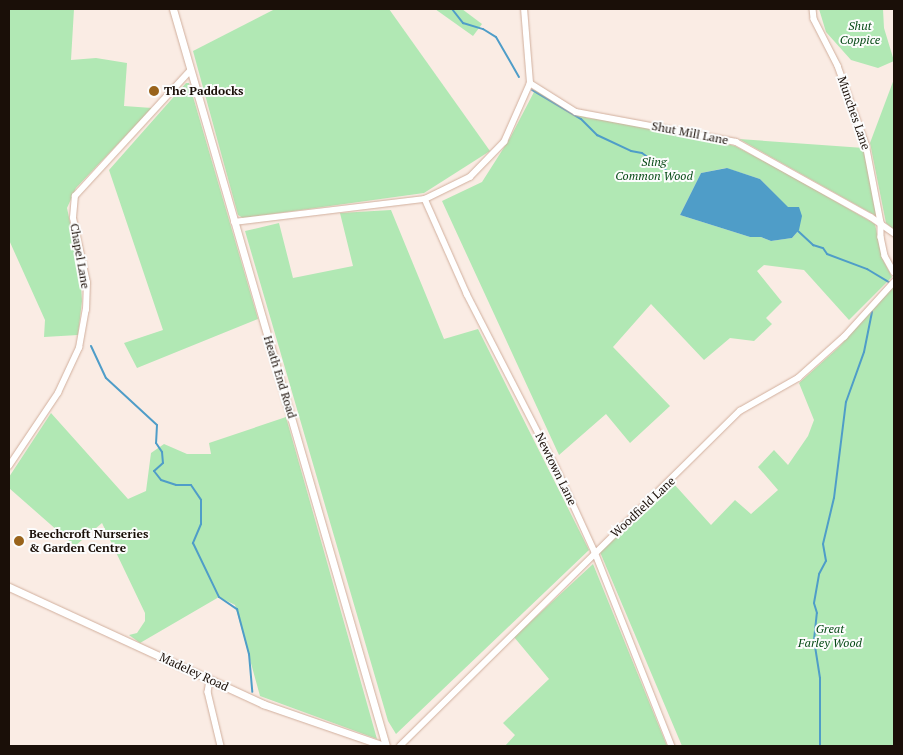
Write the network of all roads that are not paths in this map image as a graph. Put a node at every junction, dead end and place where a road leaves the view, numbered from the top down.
1 (173, 9) edge
2 (524, 9) edge
3 (814, 9) edge
4 (190, 71) junction
5 (530, 83) junction
6 (425, 199) junction
7 (234, 222) junction
8 (881, 223) junction
9 (894, 233) edge
10 (894, 272) edge
11 (894, 282) edge
12 (9, 466) edge
13 (595, 552) junction
14 (9, 587) edge
15 (210, 680) junction
16 (221, 746) edge
17 (385, 746) edge
18 (400, 746) edge
19 (672, 746) edge

1 - 4 street, Heath End Road
2 - 5 street
3 - 8 street, Munches Lane
4 - 7 street, Heath End Road
4 - 12 street, Chapel Lane
5 - 6 street
5 - 8 street, Shut Mill Lane
6 - 7 street
6 - 13 street, Newtown Lane
7 - 17 street, Heath End Road
8 - 9 street, Shut Mill Lane
8 - 10 street
11 - 13 street, Woodfield Lane
13 - 18 street, Woodfield Lane
13 - 19 street, Newtown Lane
14 - 15 street, Madeley Road
15 - 16 street
15 - 17 street, Madeley Road

